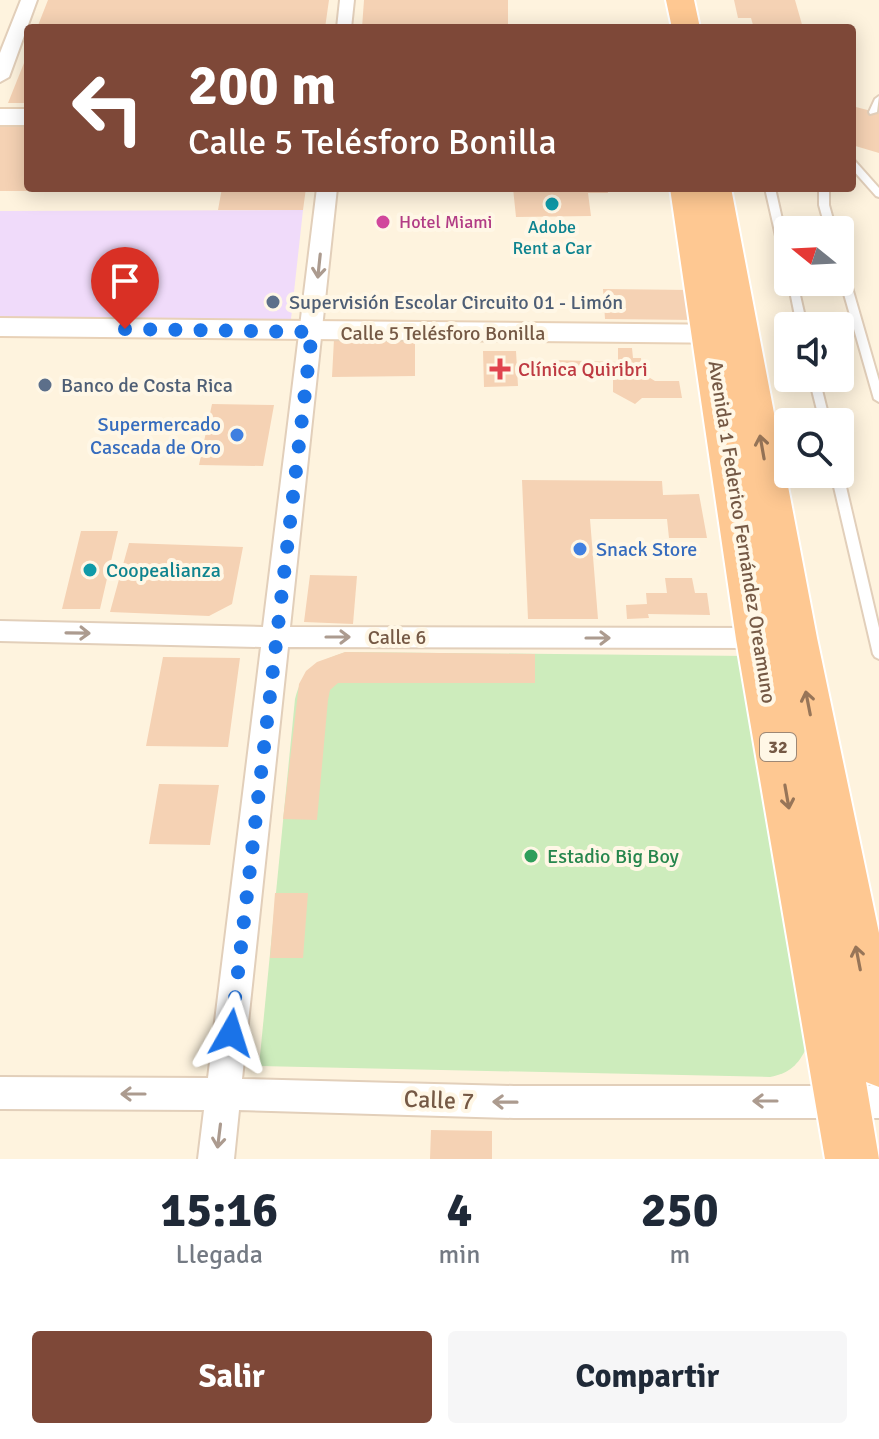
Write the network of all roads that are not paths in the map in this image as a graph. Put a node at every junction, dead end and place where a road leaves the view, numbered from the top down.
1 (29, 0) edge
2 (347, 0) edge
3 (658, 0) edge
4 (680, 0) edge
5 (344, 24) edge
6 (661, 24) edge
7 (685, 24) edge
8 (0, 77) edge
9 (879, 99) edge
10 (873, 112) dead end
11 (0, 117) edge
12 (24, 117) edge
13 (856, 167) edge
14 (327, 192) edge
15 (687, 192) edge
16 (715, 192) edge
17 (771, 192) edge
18 (824, 192) edge
19 (879, 194) edge
20 (776, 216) edge
21 (827, 216) edge
22 (849, 296) edge
23 (0, 327) edge
24 (312, 332) junction
25 (727, 334) junction
26 (879, 399) edge
27 (840, 488) edge
28 (0, 631) edge
29 (275, 637) junction
30 (776, 638) junction
31 (879, 654) edge
32 (879, 1062) edge
33 (0, 1093) edge
34 (224, 1094) junction
35 (861, 1102) edge
36 (216, 1159) edge
37 (853, 1159) edge

1 - 8 street
2 - 5 street
3 - 6 highway
4 - 7 highway
9 - 10 lane
11 - 12 main road
13 - 19 lane
14 -> 24 street
15 - 25 highway, Avenida 1 Federico Fernández Oreamuno / 32
16 - 25 highway, Avenida 1 Federico Fernández Oreamuno / 32
17 - 20 lane
18 - 21 lane
22 - 26 lane
23 - 24 main road, Calle 5 Telésforo Bonilla
24 - 25 main road, Calle 5 Telésforo Bonilla
24 - 29 street
25 - 30 highway, Avenida 1 Federico Fernández Oreamuno / 32
27 - 31 lane
28 -> 29 street, Calle 6
29 -> 30 street, Calle 6
29 - 34 street
32 -> 30 highway, Avenida 1 Federico Fernández Oreamuno / 32
30 -> 35 highway, Avenida 1 Federico Fernández Oreamuno / 32
34 -> 33 street, Calle 7
35 -> 34 street, Calle 7
34 -> 36 street
35 - 37 highway, Avenida 1 Federico Fernández Oreamuno / 32

